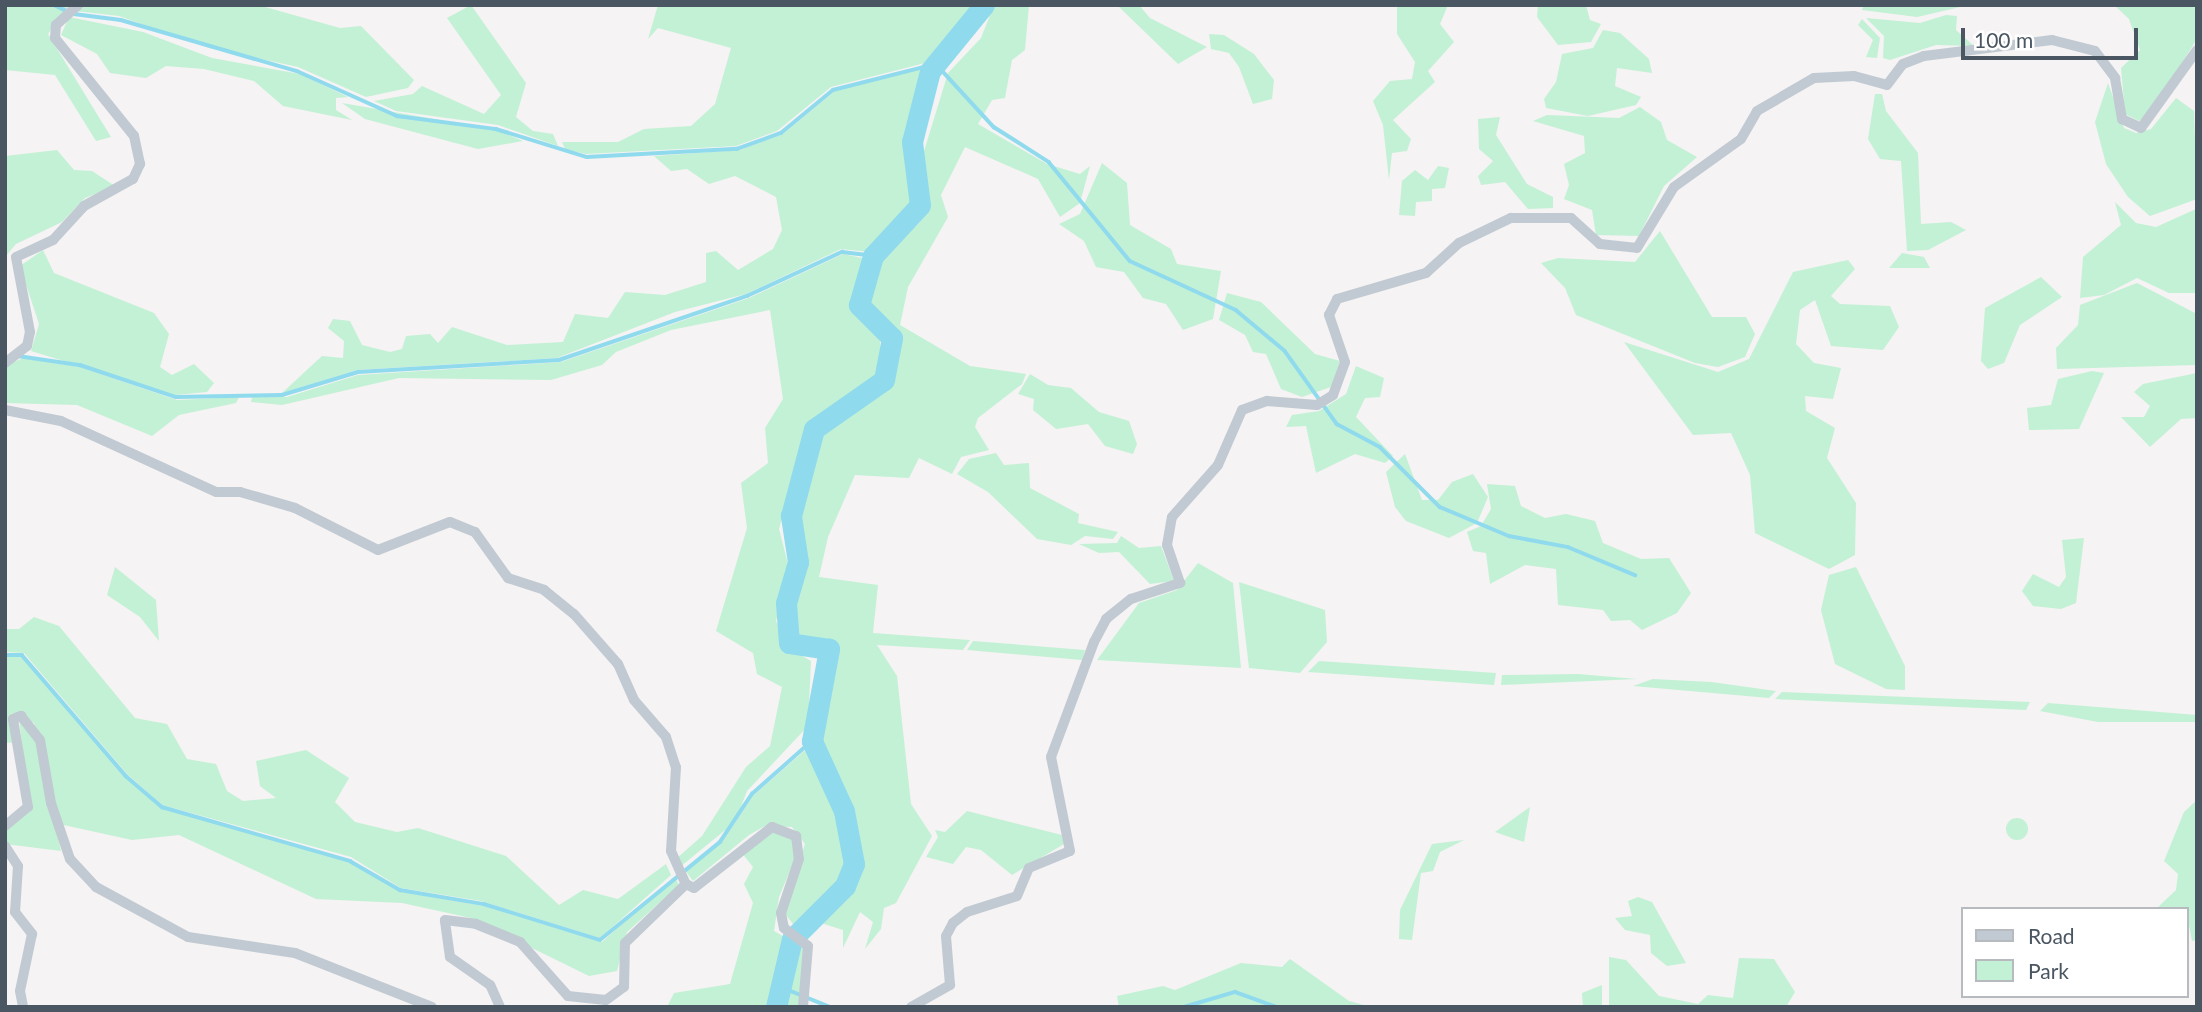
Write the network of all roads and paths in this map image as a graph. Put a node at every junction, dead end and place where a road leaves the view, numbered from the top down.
1 (78, 5) edge
2 (2197, 50) edge
3 (5, 363) edge
4 (5, 410) edge
5 (5, 826) edge
6 (5, 846) edge
7 (683, 882) junction
8 (23, 1007) edge
9 (432, 1007) edge
10 (500, 1007) edge
11 (803, 1007) edge
12 (911, 1007) edge

1 - 3 street
2 - 12 street
4 - 7 street
5 - 9 street
6 - 8 street
7 - 10 street
7 - 11 street

